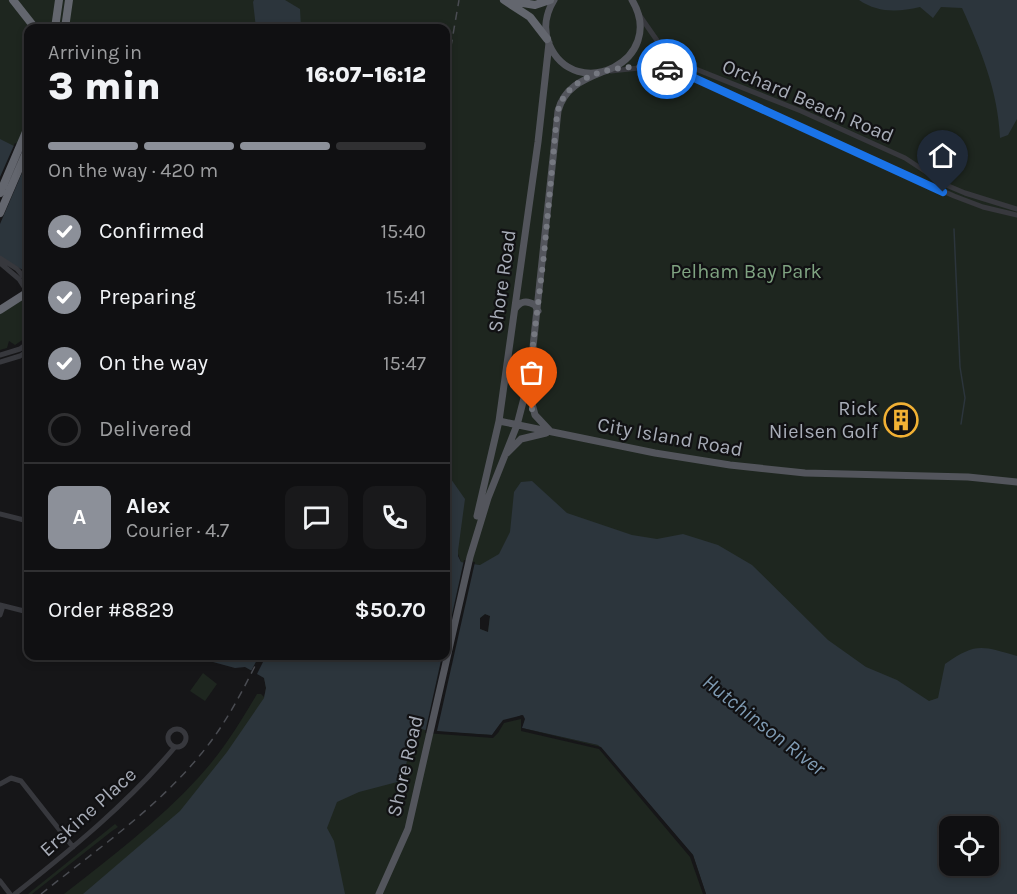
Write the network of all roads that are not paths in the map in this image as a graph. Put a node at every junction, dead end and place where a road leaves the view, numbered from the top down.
1 (13, 0) edge
2 (59, 0) edge
3 (71, 0) edge
4 (506, 0) edge
5 (552, 0) edge
6 (632, 0) edge
7 (638, 11) junction
8 (32, 24) edge
9 (56, 24) edge
10 (66, 24) edge
11 (548, 41) junction
12 (604, 72) junction
13 (24, 136) edge
14 (24, 157) edge
15 (0, 193) edge
16 (1017, 209) edge
17 (0, 213) edge
18 (1017, 215) edge
19 (0, 258) edge
20 (0, 263) edge
21 (24, 277) edge
22 (24, 287) edge
23 (24, 295) edge
24 (0, 310) edge
25 (514, 311) junction
26 (538, 314) junction
27 (24, 346) edge
28 (24, 354) edge
29 (0, 355) edge
30 (0, 362) edge
31 (528, 386) junction
32 (499, 421) junction
33 (517, 425) junction
34 (552, 432) junction
35 (504, 456) junction
36 (1017, 482) edge
37 (0, 514) edge
38 (24, 520) edge
39 (470, 557) junction
40 (1, 605) edge
41 (24, 611) edge
42 (0, 615) edge
43 (450, 646) edge
44 (447, 660) edge
45 (175, 747) dead end
46 (0, 784) edge
47 (73, 847) junction
48 (0, 881) edge
49 (10, 894) edge
50 (15, 894) edge
51 (377, 894) edge

1 - 8 highway
2 - 9 highway
3 - 10 highway
4 - 5 highway
4 - 11 highway
5 - 11 main road, Shore Road
6 - 7 main road
7 - 12 main road, Shore Road
7 - 16 street, Orchard Beach Road
11 - 12 main road
11 - 25 main road, Shore Road
12 - 18 street, Orchard Beach Road
12 - 26 main road, Shore Road
13 - 15 highway
14 - 17 highway
19 - 21 street
20 - 22 street
23 - 24 highway
25 - 26 main road
25 - 32 main road, Shore Road
26 - 31 main road, Shore Road
27 - 29 street
28 - 30 street
31 - 33 main road, Shore Road
31 - 34 main road
32 - 33 main road, City Island Road
32 - 39 main road, Shore Road
33 - 34 main road, City Island Road
33 - 35 main road, Shore Road
34 - 35 main road
34 - 36 main road, City Island Road
35 - 39 main road, Shore Road
37 - 38 street
39 - 43 main road, Shore Road
40 - 41 street
40 - 42 street
44 - 51 main road, Shore Road
45 - 47 street, Erskine Place
46 - 47 street
47 - 50 street, Erskine Place
48 - 49 street

